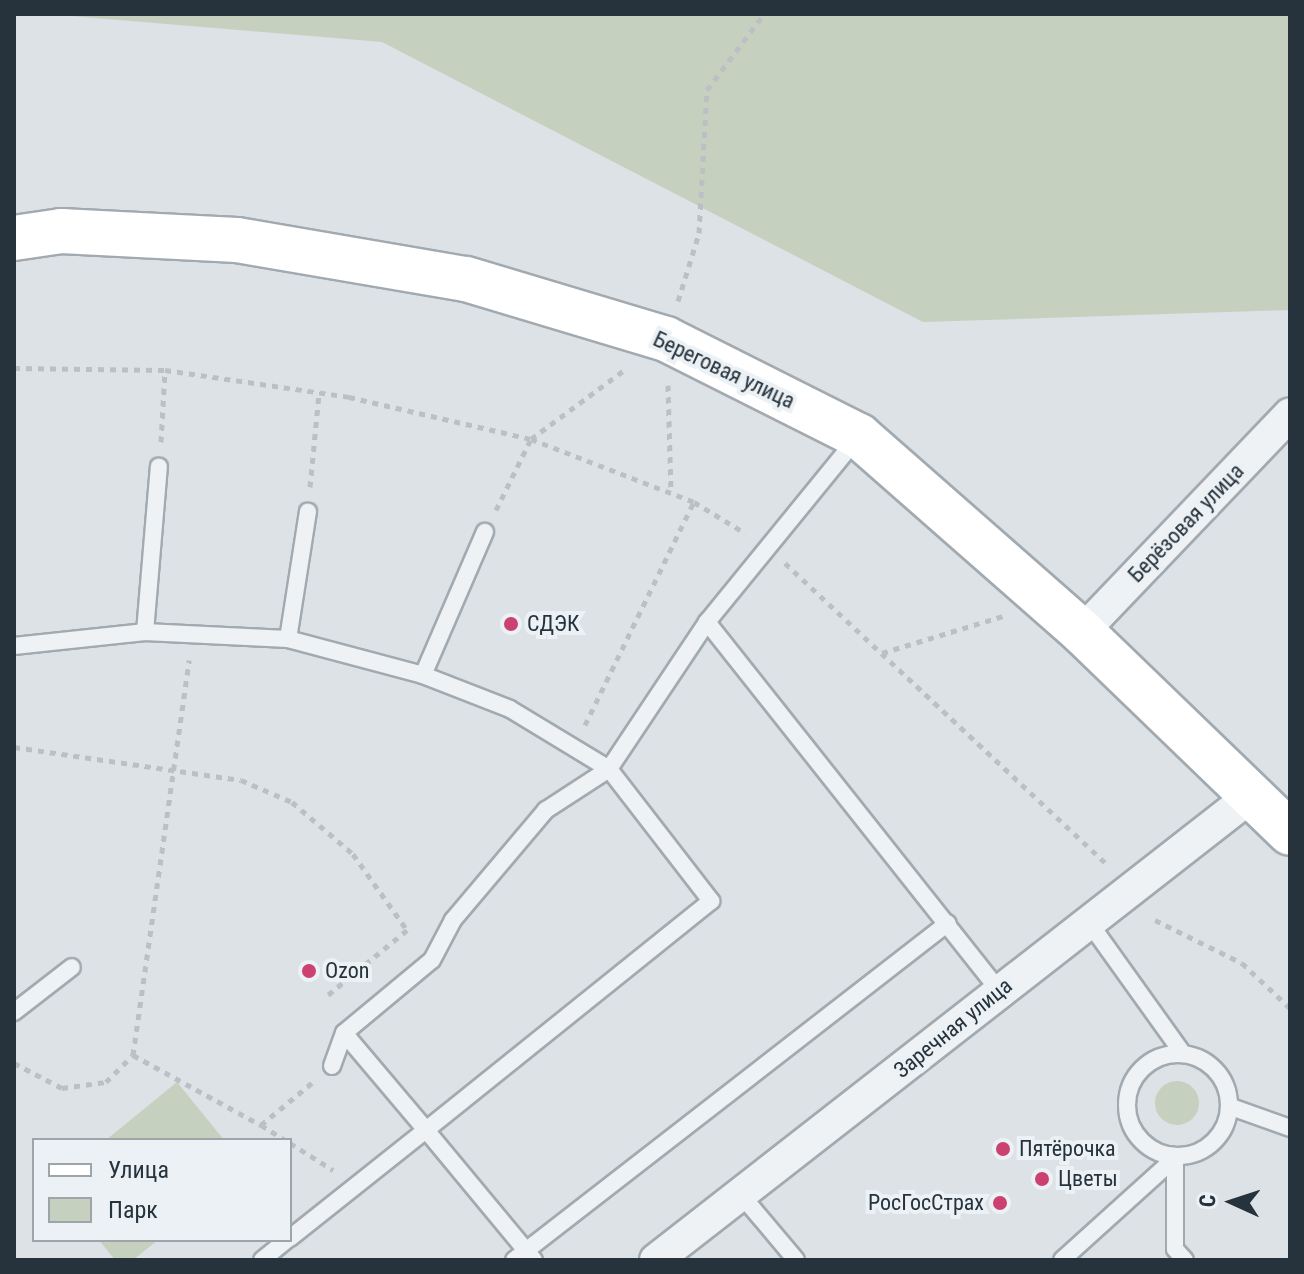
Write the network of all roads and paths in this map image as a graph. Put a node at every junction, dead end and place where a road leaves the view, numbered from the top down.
1 (764, 14) edge
2 (14, 238) edge
3 (666, 339) junction
4 (14, 368) edge
5 (165, 370) junction
6 (319, 393) junction
7 (1290, 414) edge
8 (859, 436) junction
9 (531, 439) junction
10 (159, 467) joint
11 (671, 492) junction
12 (694, 502) junction
13 (308, 512) joint
14 (485, 532) joint
15 (768, 547) junction
16 (1048, 602) junction
17 (707, 622) junction
18 (193, 631) junction
19 (145, 632) junction
20 (1082, 632) junction
21 (288, 639) junction
22 (14, 646) edge
23 (881, 653) junction
24 (423, 675) junction
25 (14, 747) edge
26 (574, 748) junction
27 (174, 767) junction
28 (609, 769) junction
29 (1251, 796) junction
30 (1290, 833) edge
31 (1132, 888) junction
32 (1155, 920) dead end
33 (1088, 921) junction
34 (948, 923) junction
35 (72, 967) dead end
36 (999, 990) junction
37 (328, 995) dead end
38 (1290, 1008) edge
39 (14, 1012) edge
40 (344, 1033) junction
41 (1181, 1051) junction
42 (133, 1055) junction
43 (14, 1063) edge
44 (332, 1066) joint
45 (1231, 1107) junction
46 (261, 1125) junction
47 (1290, 1128) edge
48 (426, 1130) junction
49 (282, 1138) edge
50 (292, 1145) edge
51 (1175, 1158) junction
52 (356, 1185) junction
53 (743, 1197) junction
54 (292, 1237) edge
55 (285, 1242) edge
56 (525, 1257) edge
57 (262, 1260) edge
58 (656, 1260) edge
59 (796, 1260) edge
60 (1062, 1260) edge
61 (1185, 1260) edge

1 - 3 path
2 - 3 street, Береговая улица
3 - 8 street, Береговая улица
3 - 9 path
3 - 11 path
4 - 5 path
5 - 6 path
5 - 10 path
6 - 9 path
6 - 13 path
7 - 20 street, Берёзовая улица
8 - 15 lane
8 - 16 street, Береговая улица
9 - 11 path
9 - 14 path
10 - 19 lane
11 - 12 path
12 - 15 path
12 - 26 path
13 - 21 lane
14 - 24 lane
15 - 17 lane
15 - 23 path
16 - 20 street, Береговая улица
16 - 23 path
17 - 28 lane
17 - 34 lane
18 - 19 lane
18 - 21 lane
18 - 27 path
19 - 22 lane
20 - 29 street, Береговая улица
21 - 24 lane
23 - 31 path
24 - 26 lane
25 - 27 path
26 - 28 lane
27 - 37 path
27 - 42 path
28 - 40 lane
28 - 48 lane
29 - 30 street, Береговая улица
29 - 31 street, Заречная улица
31 - 33 street, Заречная улица
32 - 38 path
33 - 36 street, Заречная улица
33 - 41 lane
34 - 36 lane
34 - 56 lane
35 - 39 lane
36 - 53 street, Заречная улица
40 - 44 lane
40 - 48 lane
41 - 45 lane
41 - 51 lane
42 - 43 path
42 - 46 path
44 - 46 path
45 - 47 lane
45 - 51 lane
46 - 49 path
48 - 52 lane
48 - 56 lane
50 - 52 path
51 - 60 lane
51 - 61 lane
52 - 54 lane
53 - 58 street, Заречная улица
53 - 59 lane
55 - 57 lane

